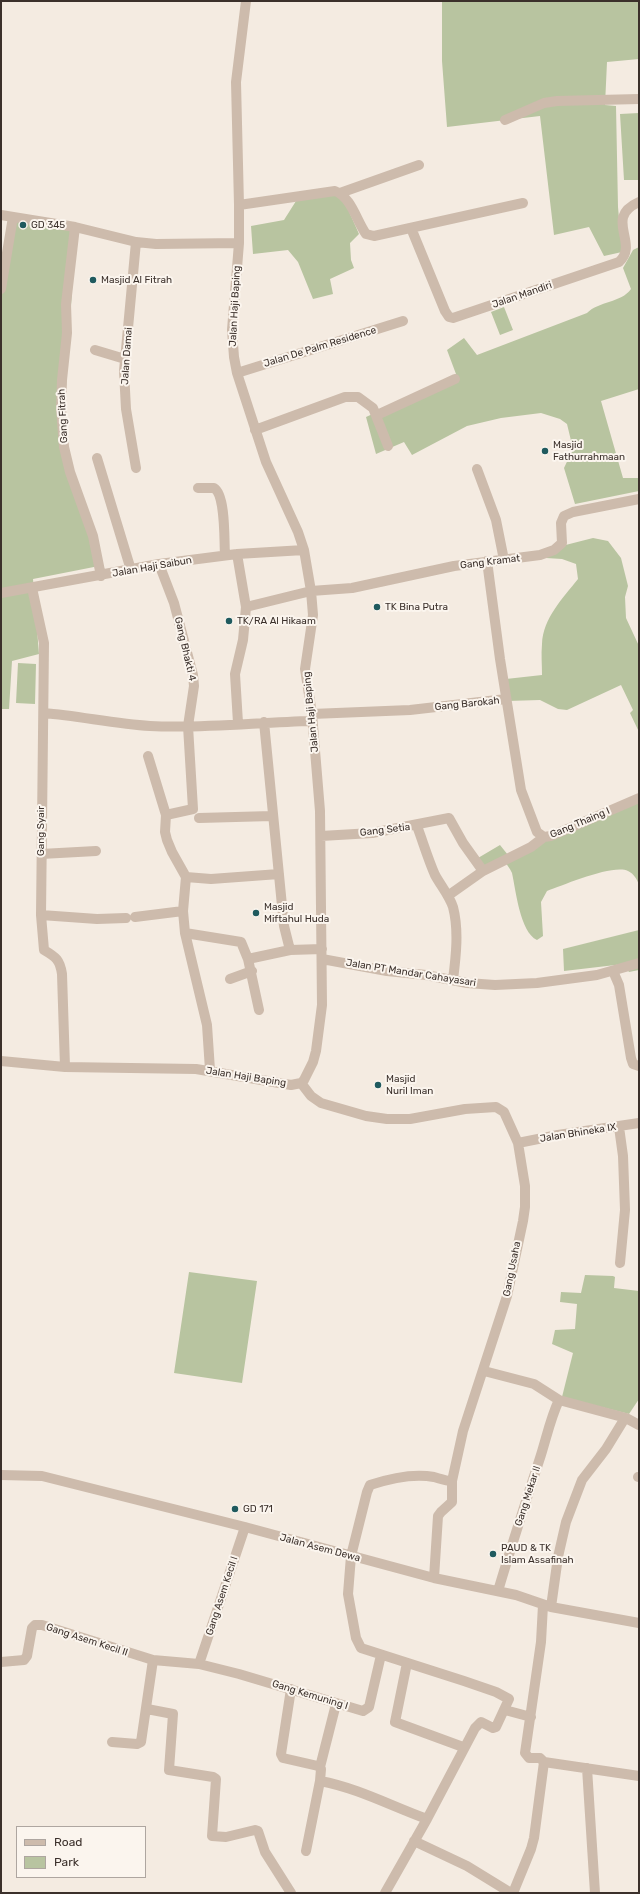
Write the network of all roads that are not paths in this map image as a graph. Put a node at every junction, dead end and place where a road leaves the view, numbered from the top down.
1 (246, 1) edge
2 (639, 99) edge
3 (505, 120) dead end
4 (419, 166) dead end
5 (340, 193) junction
6 (639, 202) edge
7 (523, 203) dead end
8 (239, 204) junction
9 (1, 215) edge
10 (13, 217) junction
11 (75, 227) junction
12 (411, 228) junction
13 (136, 242) junction
14 (239, 243) junction
15 (1, 286) edge
16 (403, 321) dead end
17 (95, 350) dead end
18 (124, 359) junction
19 (237, 373) junction
20 (455, 379) dead end
21 (377, 415) junction
22 (255, 430) junction
23 (388, 446) dead end
24 (97, 458) dead end
25 (136, 468) dead end
26 (477, 469) dead end
27 (198, 488) dead end
28 (639, 499) edge
29 (304, 550) junction
30 (237, 554) junction
31 (225, 555) junction
32 (504, 560) junction
33 (487, 561) junction
34 (159, 564) junction
35 (131, 570) junction
36 (101, 576) junction
37 (32, 588) junction
38 (312, 591) junction
39 (1, 593) edge
40 (246, 607) junction
41 (506, 699) junction
42 (44, 713) junction
43 (312, 718) junction
44 (264, 722) junction
45 (238, 723) junction
46 (188, 726) junction
47 (148, 756) dead end
48 (639, 798) edge
49 (166, 814) junction
50 (272, 816) junction
51 (199, 818) dead end
52 (417, 826) junction
53 (321, 836) junction
54 (544, 838) junction
55 (96, 851) dead end
56 (41, 854) junction
57 (484, 871) junction
58 (279, 874) junction
59 (186, 877) junction
60 (449, 895) junction
61 (183, 911) junction
62 (41, 915) junction
63 (185, 934) junction
64 (290, 950) junction
65 (322, 954) junction
66 (248, 959) junction
67 (639, 963) edge
68 (613, 971) junction
69 (252, 972) junction
70 (230, 979) dead end
71 (453, 980) junction
72 (259, 1010) dead end
73 (1, 1062) edge
74 (639, 1066) edge
75 (65, 1067) junction
76 (210, 1070) junction
77 (301, 1083) junction
78 (639, 1123) edge
79 (619, 1127) junction
80 (518, 1143) junction
81 (620, 1263) dead end
82 (484, 1371) junction
83 (559, 1400) junction
84 (625, 1418) junction
85 (639, 1425) edge
86 (1, 1475) edge
87 (452, 1481) junction
88 (245, 1527) junction
89 (350, 1556) junction
90 (434, 1578) junction
91 (498, 1591) junction
92 (547, 1606) junction
93 (639, 1622) edge
94 (380, 1656) junction
95 (153, 1660) junction
96 (1, 1662) edge
97 (407, 1663) junction
98 (199, 1664) junction
99 (291, 1689) junction
100 (336, 1704) junction
101 (147, 1709) junction
102 (505, 1710) junction
103 (531, 1717) junction
104 (112, 1742) dead end
105 (463, 1747) junction
106 (544, 1762) junction
107 (320, 1767) junction
108 (587, 1768) junction
109 (639, 1776) edge
110 (320, 1781) junction
111 (427, 1819) junction
112 (414, 1841) junction
113 (306, 1851) dead end
114 (291, 1893) edge
115 (385, 1893) edge
116 (512, 1893) edge
117 (595, 1893) edge

1 - 8 street, Jalan Haji Baping
2 - 3 street
4 - 5 street
5 - 8 street
5 - 12 street
6 - 12 street, Jalan Mandiri
7 - 12 street
8 - 14 street, Jalan Haji Baping
9 - 10 street
10 - 11 street
10 - 15 street
11 - 13 street
11 - 36 street, Gang Fitrah
13 - 14 street
13 - 18 street, Jalan Damai
14 - 19 street, Jalan Haji Baping
16 - 19 street, Jalan De Palm Residence
17 - 18 street
18 - 25 street, Jalan Damai
19 - 22 street, Jalan Haji Baping
20 - 21 street
21 - 22 street
21 - 23 street
22 - 29 street, Jalan Haji Baping
24 - 35 street
26 - 32 street
27 - 31 street
28 - 32 street, Gang Kramat
29 - 30 street, Jalan Haji Saibun
29 - 38 street, Jalan Haji Baping
30 - 31 street, Jalan Haji Saibun
30 - 40 street
31 - 34 street, Jalan Haji Saibun
32 - 33 street, Gang Kramat
33 - 38 street, Gang Kramat
33 - 41 street, Gang Barokah
34 - 35 street, Jalan Haji Saibun
34 - 46 street, Gang Bhakti 4
35 - 36 street, Jalan Haji Saibun
36 - 37 street, Jalan Haji Saibun
37 - 39 street, Jalan Haji Saibun
37 - 42 street, Gang Syair
38 - 40 street, Gang Kramat
38 - 43 street, Jalan Haji Baping
40 - 45 street
41 - 43 street, Gang Barokah
41 - 54 street, Gang Thaing I
42 - 46 street, Gang Barokah
42 - 56 street, Gang Syair
43 - 44 street, Gang Barokah
43 - 53 street, Jalan Haji Baping
44 - 45 street, Gang Barokah
44 - 50 street
45 - 46 street, Gang Barokah
46 - 49 street, Gang Bhakti 4
47 - 49 street
48 - 54 street, Gang Thaing I
49 - 59 street
50 - 51 street
50 - 58 street
52 - 53 street, Gang Setia
52 - 57 street, Gang Setia
52 - 60 street
53 - 65 street, Jalan Haji Baping
54 - 57 street
55 - 56 street
56 - 62 street, Gang Syair
57 - 60 street
58 - 59 street
58 - 64 street
59 - 61 street
60 - 71 street
61 - 62 street
61 - 63 street
62 - 75 street, Gang Syair
63 - 66 street
63 - 76 street
64 - 65 street, Jalan PT Mandar Cahayasari
64 - 66 street, Jalan PT Mandar Cahayasari
65 - 71 street, Jalan PT Mandar Cahayasari
65 - 77 street, Jalan Haji Baping
66 - 69 street
67 - 68 street, Jalan PT Mandar Cahayasari
68 - 71 street, Jalan PT Mandar Cahayasari
68 - 74 street
69 - 70 street
69 - 72 street
73 - 75 street, Jalan Haji Baping
75 - 76 street, Jalan Haji Baping
76 - 77 street, Jalan Haji Baping
77 - 80 street, Gang Usaha
78 - 79 street, Jalan Bhineka IX
79 - 80 street, Jalan Bhineka IX
79 - 81 street
80 - 82 street, Gang Usaha
82 - 83 street
82 - 87 street, Gang Usaha
83 - 84 street
83 - 91 street, Gang Mekar II
84 - 85 street
84 - 92 street
86 - 88 street, Jalan Asem Dewa
87 - 89 street
87 - 90 street, Gang Usaha
88 - 89 street, Jalan Asem Dewa
88 - 98 street, Gang Asem Kecil I
89 - 90 street, Jalan Asem Dewa
89 - 94 street
90 - 91 street, Jalan Asem Dewa
91 - 92 street, Jalan Asem Dewa
92 - 93 street, Jalan Asem Dewa
92 - 103 street
94 - 97 street
94 - 100 street, Gang Kemuning I
95 - 96 street, Gang Asem Kecil II
95 - 98 street, Gang Asem Kecil II
95 - 101 street
97 - 102 street
97 - 105 street
98 - 99 street, Gang Kemuning I
99 - 100 street, Gang Kemuning I
99 - 107 street
100 - 107 street
101 - 104 street
101 - 114 street
102 - 103 street
102 - 105 street
103 - 106 street
105 - 111 street
106 - 108 street
106 - 116 street
107 - 110 street
108 - 109 street
108 - 117 street
110 - 111 street
110 - 113 street
111 - 112 street
112 - 115 street
112 - 116 street

